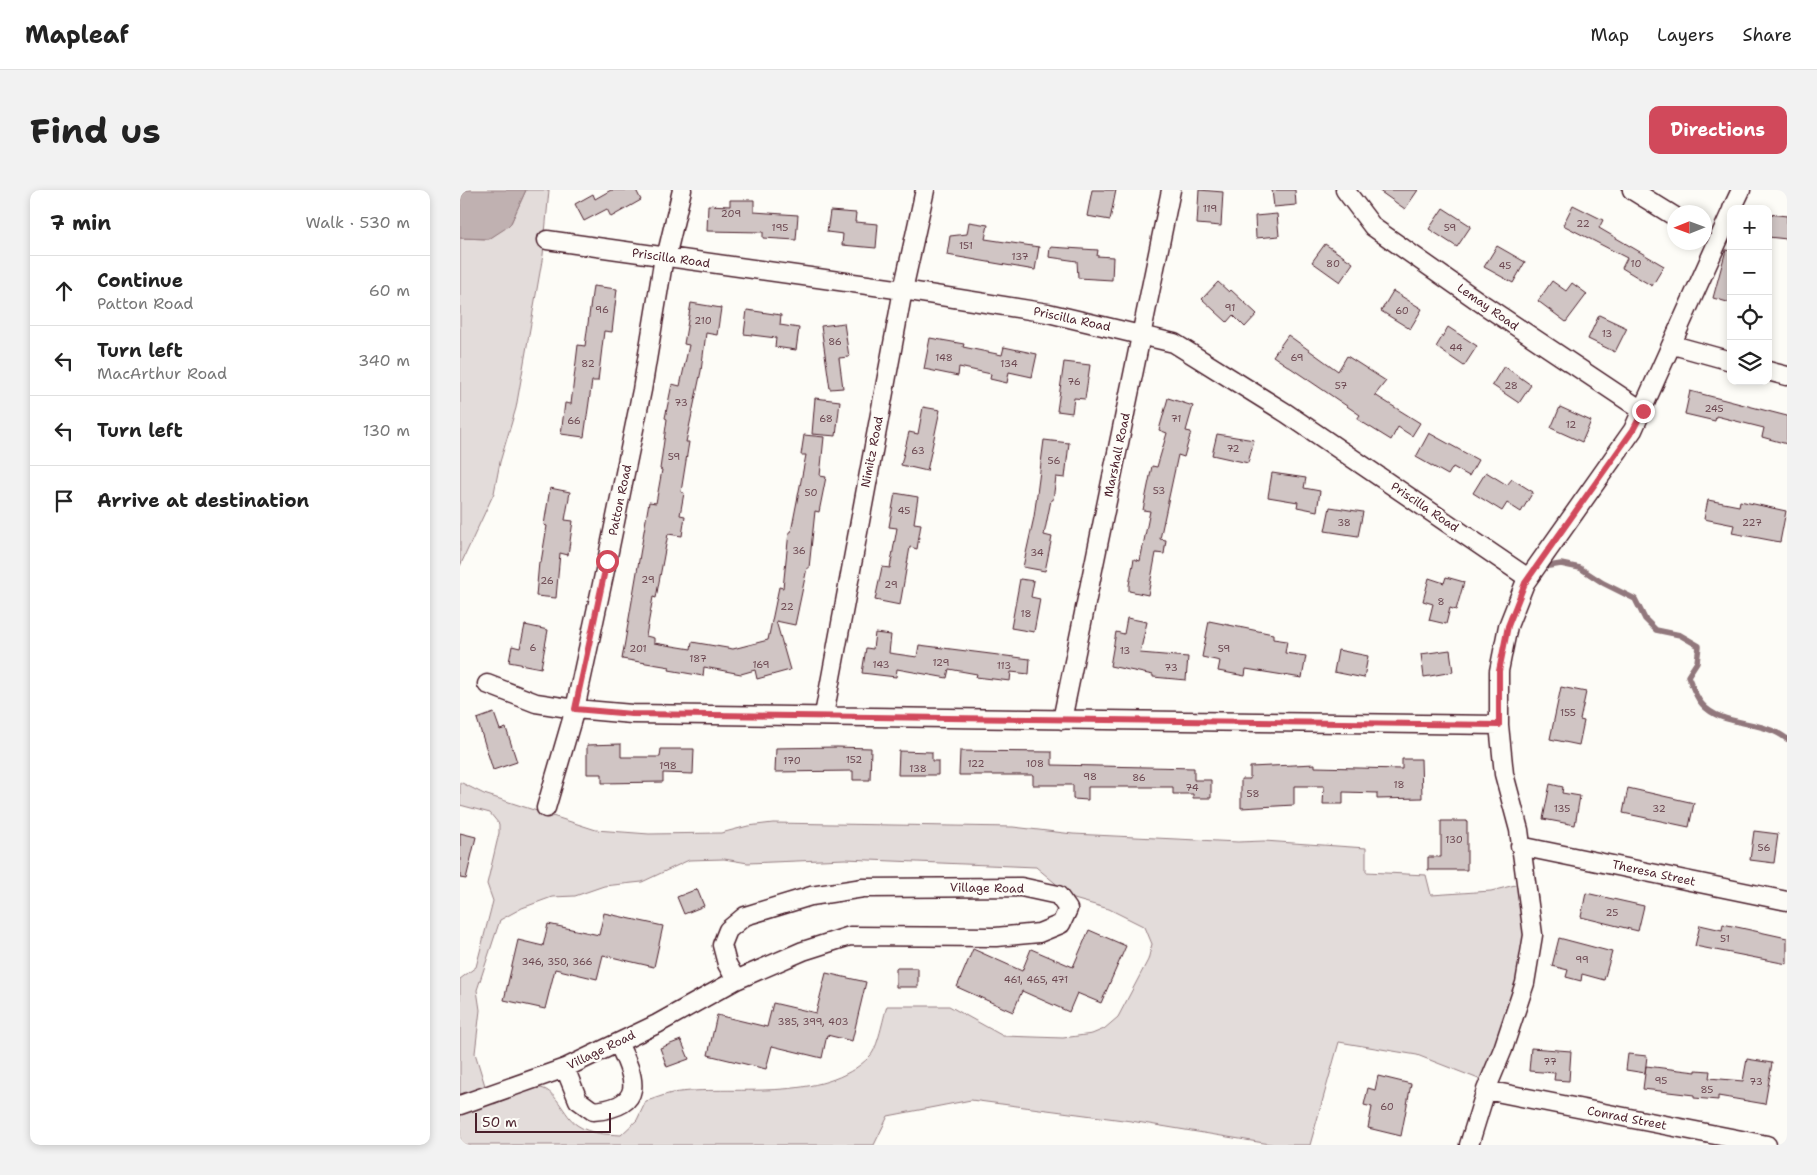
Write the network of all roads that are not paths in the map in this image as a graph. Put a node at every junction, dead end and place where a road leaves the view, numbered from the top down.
1 (682, 190) edge
2 (925, 190) edge
3 (1171, 190) edge
4 (1345, 190) edge
5 (1632, 190) edge
6 (1741, 190) edge
7 (1734, 205) edge
8 (1667, 212) edge
9 (1727, 217) edge
10 (1712, 238) edge
11 (547, 240) dead end
12 (1707, 250) edge
13 (664, 257) junction
14 (903, 290) junction
15 (1142, 334) junction
16 (1673, 345) junction
17 (1727, 360) edge
18 (1772, 372) edge
19 (1787, 376) edge
20 (1643, 411) junction
21 (1528, 578) junction
22 (487, 684) dead end
23 (575, 709) junction
24 (824, 715) junction
25 (1062, 720) junction
26 (1499, 725) junction
27 (546, 808) dead end
28 (1520, 846) junction
29 (1787, 900) edge
30 (736, 980) junction
31 (618, 1043) junction
32 (565, 1068) junction
33 (1486, 1090) junction
34 (460, 1105) edge
35 (1469, 1145) edge
36 (1767, 1145) edge

1 - 13 street, Patton Road
2 - 14 street, Nimitz Road
3 - 15 street, Marshall Road
4 - 20 street, Lemay Road
5 - 8 street
6 - 7 street
9 - 10 street
11 - 13 street, Priscilla Road
12 - 16 street
13 - 14 street, Priscilla Road
13 - 23 street, Patton Road
14 - 15 street, Priscilla Road
14 - 24 street, Nimitz Road
15 - 21 street, Priscilla Road
15 - 25 street, Marshall Road
16 - 17 street
16 - 20 street
18 - 19 street
20 - 21 street
21 - 26 street
22 - 23 street
23 - 24 street
23 - 27 street, Patton Road
24 - 25 street
25 - 26 street
26 - 28 street
28 - 29 street, Theresa Street
28 - 33 street
30 - 30 street, Village Road
30 - 31 street, Village Road
31 - 32 street, Village Road
31 - 32 street
32 - 34 street, Village Road
33 - 35 street
33 - 36 street, Conrad Street

